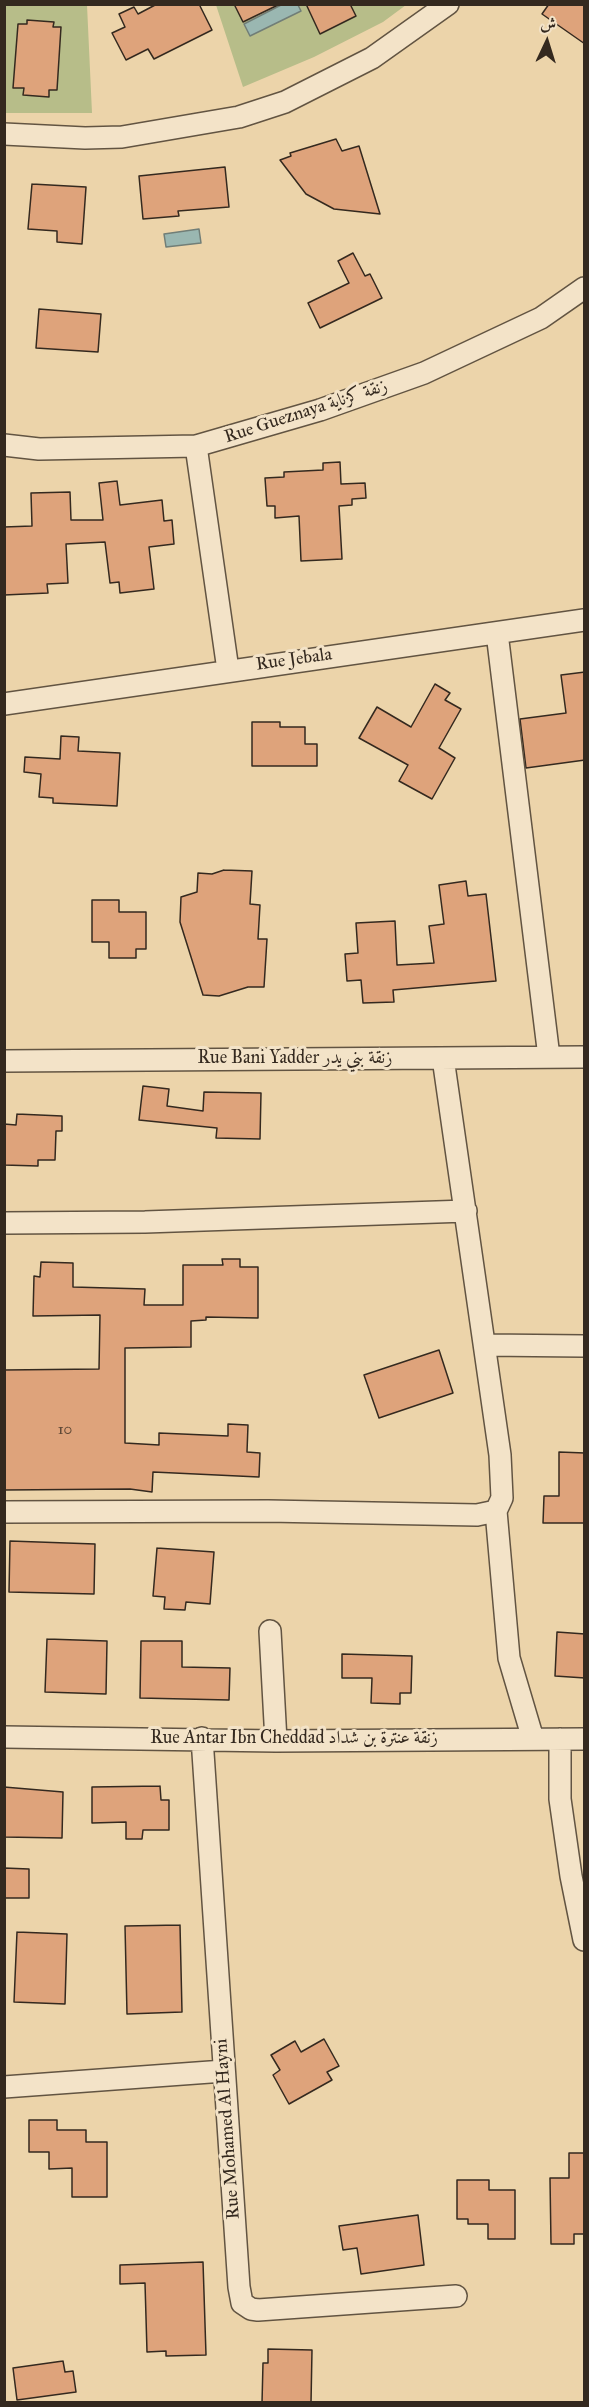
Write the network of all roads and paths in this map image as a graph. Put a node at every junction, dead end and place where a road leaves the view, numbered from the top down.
1 (448, 4) edge
2 (4, 134) edge
3 (585, 288) edge
4 (4, 445) edge
5 (196, 447) junction
6 (585, 620) edge
7 (497, 633) junction
8 (228, 670) junction
9 (4, 704) edge
10 (549, 1057) junction
11 (585, 1057) edge
12 (443, 1058) junction
13 (4, 1061) edge
14 (466, 1210) junction
15 (4, 1223) edge
16 (486, 1345) junction
17 (585, 1346) edge
18 (496, 1511) junction
19 (4, 1512) edge
20 (270, 1631) dead end
21 (4, 1737) edge
22 (202, 1738) junction
23 (533, 1739) junction
24 (560, 1739) junction
25 (585, 1739) edge
26 (276, 1741) junction
27 (585, 1940) edge
28 (224, 2071) junction
29 (4, 2087) edge
30 (456, 2296) dead end

1 - 2 street
3 - 5 street, Rue Gueznaya زنقة كزناية
4 - 5 street, Rue Gueznaya زنقة كزناية
5 - 8 street
6 - 7 street, Rue Jebala
7 - 8 street, Rue Jebala
7 - 10 street
8 - 9 street, Rue Jebala
10 - 11 street, Rue Bani Yadder زنقة بني يدر
10 - 12 street, Rue Bani Yadder زنقة بني يدر
12 - 13 street, Rue Bani Yadder زنقة بني يدر
12 - 14 street
14 - 15 street
14 - 16 street
16 - 17 street
16 - 18 street
18 - 19 street
18 - 23 street
20 - 26 street
21 - 22 street, Rue Antar Ibn Cheddad زنقة عنترة بن شداد
22 - 26 street, Rue Antar Ibn Cheddad زنقة عنترة بن شداد
22 - 28 street, Rue Mohamed Al Hayni
23 - 24 street, Rue Antar Ibn Cheddad زنقة عنترة بن شداد
23 - 26 street, Rue Antar Ibn Cheddad زنقة عنترة بن شداد
24 - 25 street, Rue Antar Ibn Cheddad زنقة عنترة بن شداد
24 - 27 street
28 - 29 street
28 - 30 street, Rue Mohamed Al Hayni

